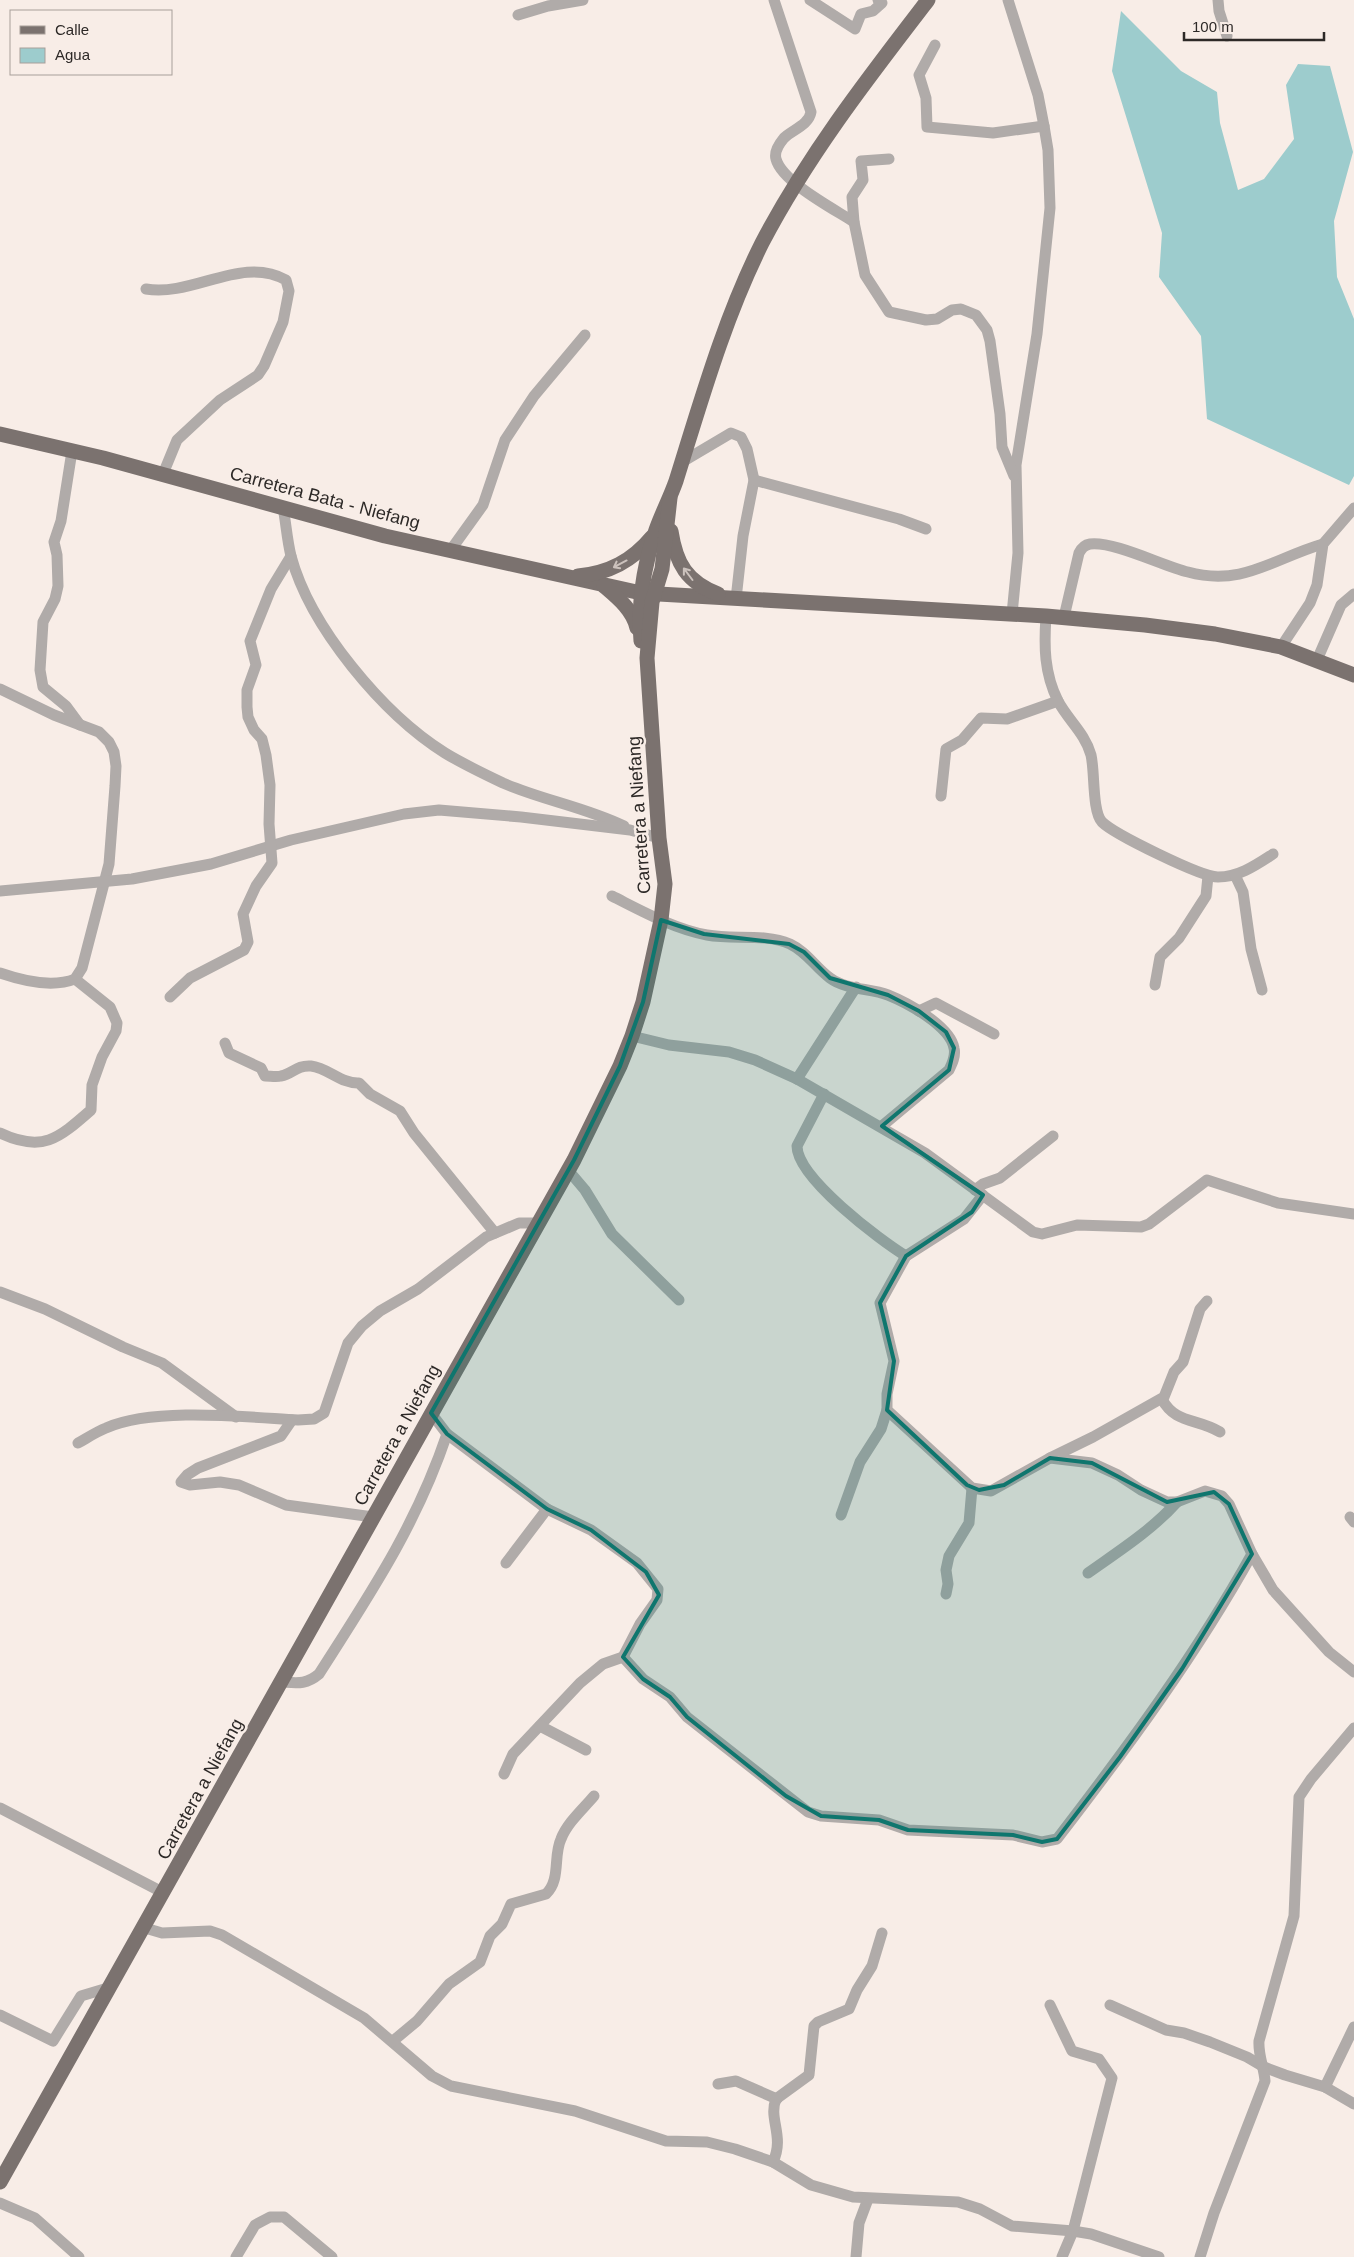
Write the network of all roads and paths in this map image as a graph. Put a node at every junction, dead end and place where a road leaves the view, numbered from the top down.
1 (583, 0) edge
2 (810, 0) edge
3 (878, 0) edge
4 (928, 0) edge
5 (1008, 0) edge
6 (1218, 0) edge
7 (777, 2) edge
8 (518, 15) dead end
9 (1227, 36) dead end
10 (935, 45) dead end
11 (1044, 126) junction
12 (889, 159) dead end
13 (796, 184) junction
14 (854, 222) junction
15 (146, 290) dead end
16 (585, 334) dead end
17 (0, 434) edge
18 (72, 451) junction
19 (682, 462) junction
20 (163, 474) junction
21 (754, 480) junction
22 (1016, 482) junction
23 (670, 505) junction
24 (283, 507) junction
25 (1354, 508) edge
26 (926, 529) dead end
27 (656, 532) junction
28 (1323, 544) junction
29 (450, 552) junction
30 (291, 556) junction
31 (563, 577) junction
32 (604, 586) junction
33 (647, 594) junction
34 (1354, 594) edge
35 (676, 596) junction
36 (732, 599) junction
37 (1012, 614) junction
38 (650, 616) junction
39 (1046, 616) junction
40 (1064, 617) junction
41 (641, 643) junction
42 (1281, 647) junction
43 (647, 658) junction
44 (1316, 660) junction
45 (1354, 675) edge
46 (0, 689) edge
47 (1058, 701) junction
48 (80, 725) junction
49 (941, 796) dead end
50 (630, 830) junction
51 (659, 838) junction
52 (272, 846) junction
53 (1273, 854) dead end
54 (1235, 875) junction
55 (1208, 876) junction
56 (105, 883) junction
57 (0, 891) edge
58 (612, 896) dead end
59 (661, 920) junction
60 (0, 973) edge
61 (75, 979) junction
62 (1154, 985) dead end
63 (856, 988) junction
64 (1262, 990) dead end
65 (170, 997) dead end
66 (919, 1011) junction
67 (994, 1034) dead end
68 (632, 1036) junction
69 (225, 1043) dead end
70 (797, 1079) junction
71 (824, 1094) junction
72 (882, 1126) junction
73 (0, 1133) edge
74 (1053, 1136) dead end
75 (568, 1170) junction
76 (979, 1192) junction
77 (1354, 1214) edge
78 (537, 1223) junction
79 (495, 1233) junction
80 (906, 1256) junction
81 (0, 1292) edge
82 (679, 1300) dead end
83 (1207, 1301) dead end
84 (1162, 1399) junction
85 (887, 1410) junction
86 (431, 1413) junction
87 (236, 1416) junction
88 (292, 1420) junction
89 (1220, 1432) dead end
90 (447, 1434) junction
91 (78, 1443) dead end
92 (1050, 1458) junction
93 (972, 1488) junction
94 (1177, 1502) junction
95 (547, 1509) junction
96 (841, 1515) dead end
97 (373, 1517) junction
98 (1252, 1554) junction
99 (506, 1563) dead end
100 (1088, 1573) dead end
101 (946, 1594) dead end
102 (623, 1657) junction
103 (1354, 1672) edge
104 (282, 1682) junction
105 (540, 1726) junction
106 (1354, 1728) edge
107 (586, 1750) dead end
108 (504, 1774) dead end
109 (594, 1796) dead end
110 (0, 1808) edge
111 (164, 1893) junction
112 (144, 1928) junction
113 (882, 1933) dead end
114 (111, 1987) junction
115 (1050, 2005) dead end
116 (1110, 2005) dead end
117 (0, 2015) edge
118 (1354, 2027) edge
119 (393, 2041) junction
120 (1264, 2067) junction
121 (718, 2084) dead end
122 (1325, 2087) junction
123 (777, 2099) junction
124 (1354, 2104) edge
125 (773, 2162) junction
126 (0, 2182) edge
127 (868, 2199) junction
128 (0, 2203) edge
129 (1073, 2231) junction
130 (79, 2257) edge
131 (236, 2257) edge
132 (332, 2257) edge
133 (856, 2257) edge
134 (1062, 2257) edge
135 (1159, 2257) edge
136 (1200, 2257) edge

1 - 8 street
2 - 3 street
4 - 13 main road
5 - 11 street
6 - 9 street
7 - 13 street
10 - 11 street
11 - 22 street
12 - 14 street
13 - 14 street
13 - 19 main road
14 - 22 street
15 - 20 street
16 - 29 street
17 - 18 main road, Carretera Bata - Niefang
18 - 20 main road, Carretera Bata - Niefang
18 - 48 street
19 - 21 street
19 - 23 main road
20 - 24 main road, Carretera Bata - Niefang
21 - 26 street
21 - 36 street
22 - 37 street
23 - 27 main road
23 - 33 main road
36 -> 23 main road
24 - 29 main road, Carretera Bata - Niefang
24 - 30 street
25 - 28 street
27 -> 31 main road
27 - 33 main road
28 - 40 street
28 - 42 street
29 - 31 main road, Carretera Bata - Niefang
30 - 50 street
30 - 52 street
31 - 32 main road, Carretera Bata - Niefang
32 - 33 main road, Carretera Bata - Niefang
32 - 41 main road
33 - 35 main road, Carretera Bata - Niefang
33 - 38 main road
33 - 41 main road
34 - 44 street
35 - 36 main road, Carretera Bata - Niefang
35 - 38 main road
36 - 37 main road, Carretera Bata - Niefang
37 - 39 main road, Carretera Bata - Niefang
38 - 43 main road
39 - 40 main road, Carretera Bata - Niefang
39 - 47 street
40 - 42 main road, Carretera Bata - Niefang
41 - 43 main road
42 - 44 main road, Carretera Bata - Niefang
43 - 51 main road, Carretera a Niefang
44 - 45 main road, Carretera Bata - Niefang
46 - 48 street
47 - 49 street
47 - 55 street
48 - 56 street
50 - 51 street
50 - 52 street
51 - 59 main road, Carretera a Niefang
52 - 56 street
52 - 65 street
53 - 54 street
54 - 55 street
54 - 64 street
55 - 62 street
56 - 57 street
56 - 61 street
58 - 59 street
59 - 63 street
59 - 68 main road, Carretera a Niefang
60 - 61 street
61 - 73 street
63 - 66 street
63 - 70 street
66 - 67 street
66 - 72 street
68 - 70 street
68 - 75 main road, Carretera a Niefang
69 - 79 street
70 - 71 street
71 - 72 street
71 - 80 street
72 - 76 street
74 - 76 street
75 - 78 main road, Carretera a Niefang
75 - 82 street
76 - 77 street
76 - 80 street
78 - 79 street
78 - 86 main road, Carretera a Niefang
79 - 88 street
80 - 85 street
81 - 87 street
83 - 84 street
84 - 89 street
84 - 92 street
85 - 93 street
85 - 96 street
86 - 90 street
86 - 97 main road, Carretera a Niefang
87 - 88 street
87 - 91 street
88 - 97 street
90 - 95 street
90 - 104 street
92 - 93 street
92 - 94 street
93 - 101 street
94 - 98 street
94 - 100 street
95 - 99 street
95 - 102 street
97 - 104 main road, Carretera a Niefang
98 - 102 street
98 - 103 street
102 - 105 street
104 - 111 main road, Carretera a Niefang
105 - 107 street
105 - 108 street
106 - 120 street
109 - 119 street
110 - 111 street
111 - 112 main road, Carretera a Niefang
112 - 114 main road, Carretera a Niefang
112 - 119 street
113 - 123 street
114 - 117 street
114 - 126 main road, Carretera a Niefang
115 - 129 street
116 - 120 street
118 - 122 street
119 - 125 street
120 - 122 street
120 - 136 street
121 - 123 street
122 - 124 street
123 - 125 street
125 - 127 street
127 - 129 street
127 - 133 street
128 - 130 street
129 - 134 street
129 - 135 street
131 - 132 street

